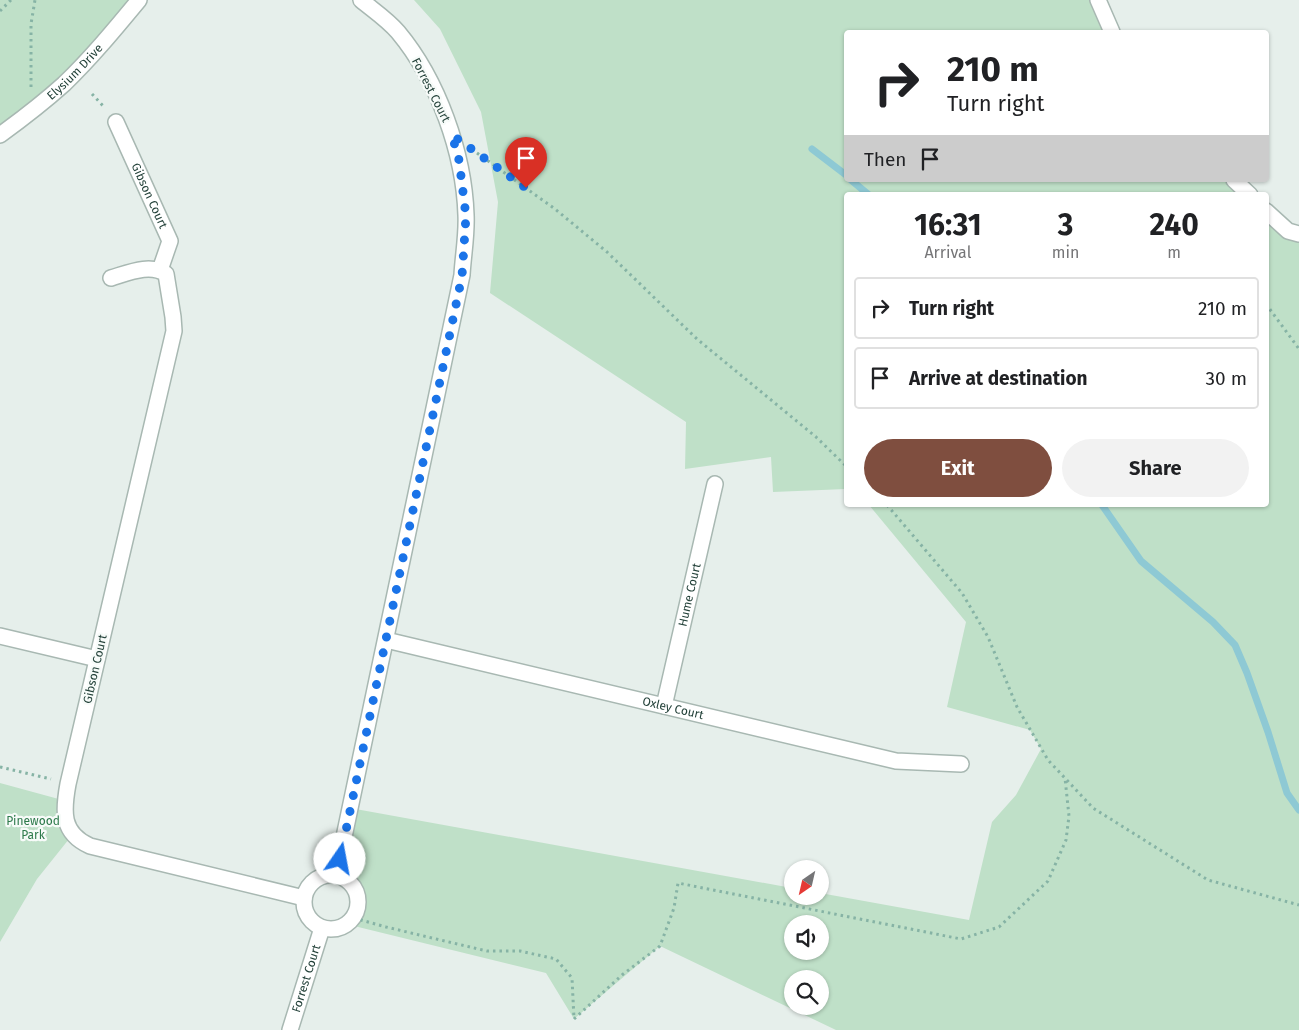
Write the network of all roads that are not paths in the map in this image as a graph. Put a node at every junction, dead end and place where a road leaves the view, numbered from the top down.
1 (139, 0) edge
2 (360, 0) edge
3 (1098, 0) edge
4 (1111, 30) edge
5 (116, 122) dead end
6 (0, 135) edge
7 (1236, 182) edge
8 (1247, 192) edge
9 (1269, 214) edge
10 (1299, 234) edge
11 (160, 270) junction
12 (111, 278) dead end
13 (715, 484) dead end
14 (0, 636) edge
15 (386, 640) junction
16 (97, 659) junction
17 (664, 706) junction
18 (961, 764) dead end
19 (336, 875) junction
20 (304, 898) junction
21 (322, 928) junction
22 (290, 1030) edge

1 - 6 street, Elysium Drive
2 - 15 street, Forrest Court
3 - 4 street
5 - 11 street, Gibson Court
7 - 8 street
9 - 10 street
11 - 12 street
11 - 16 street, Gibson Court
13 - 17 street, Hume Court
14 - 16 street
15 - 17 street, Oxley Court
15 - 19 street, Forrest Court
16 - 20 street, Gibson Court
17 - 18 street, Oxley Court
19 - 20 street
19 - 21 street
20 - 21 street
21 - 22 street, Forrest Court

